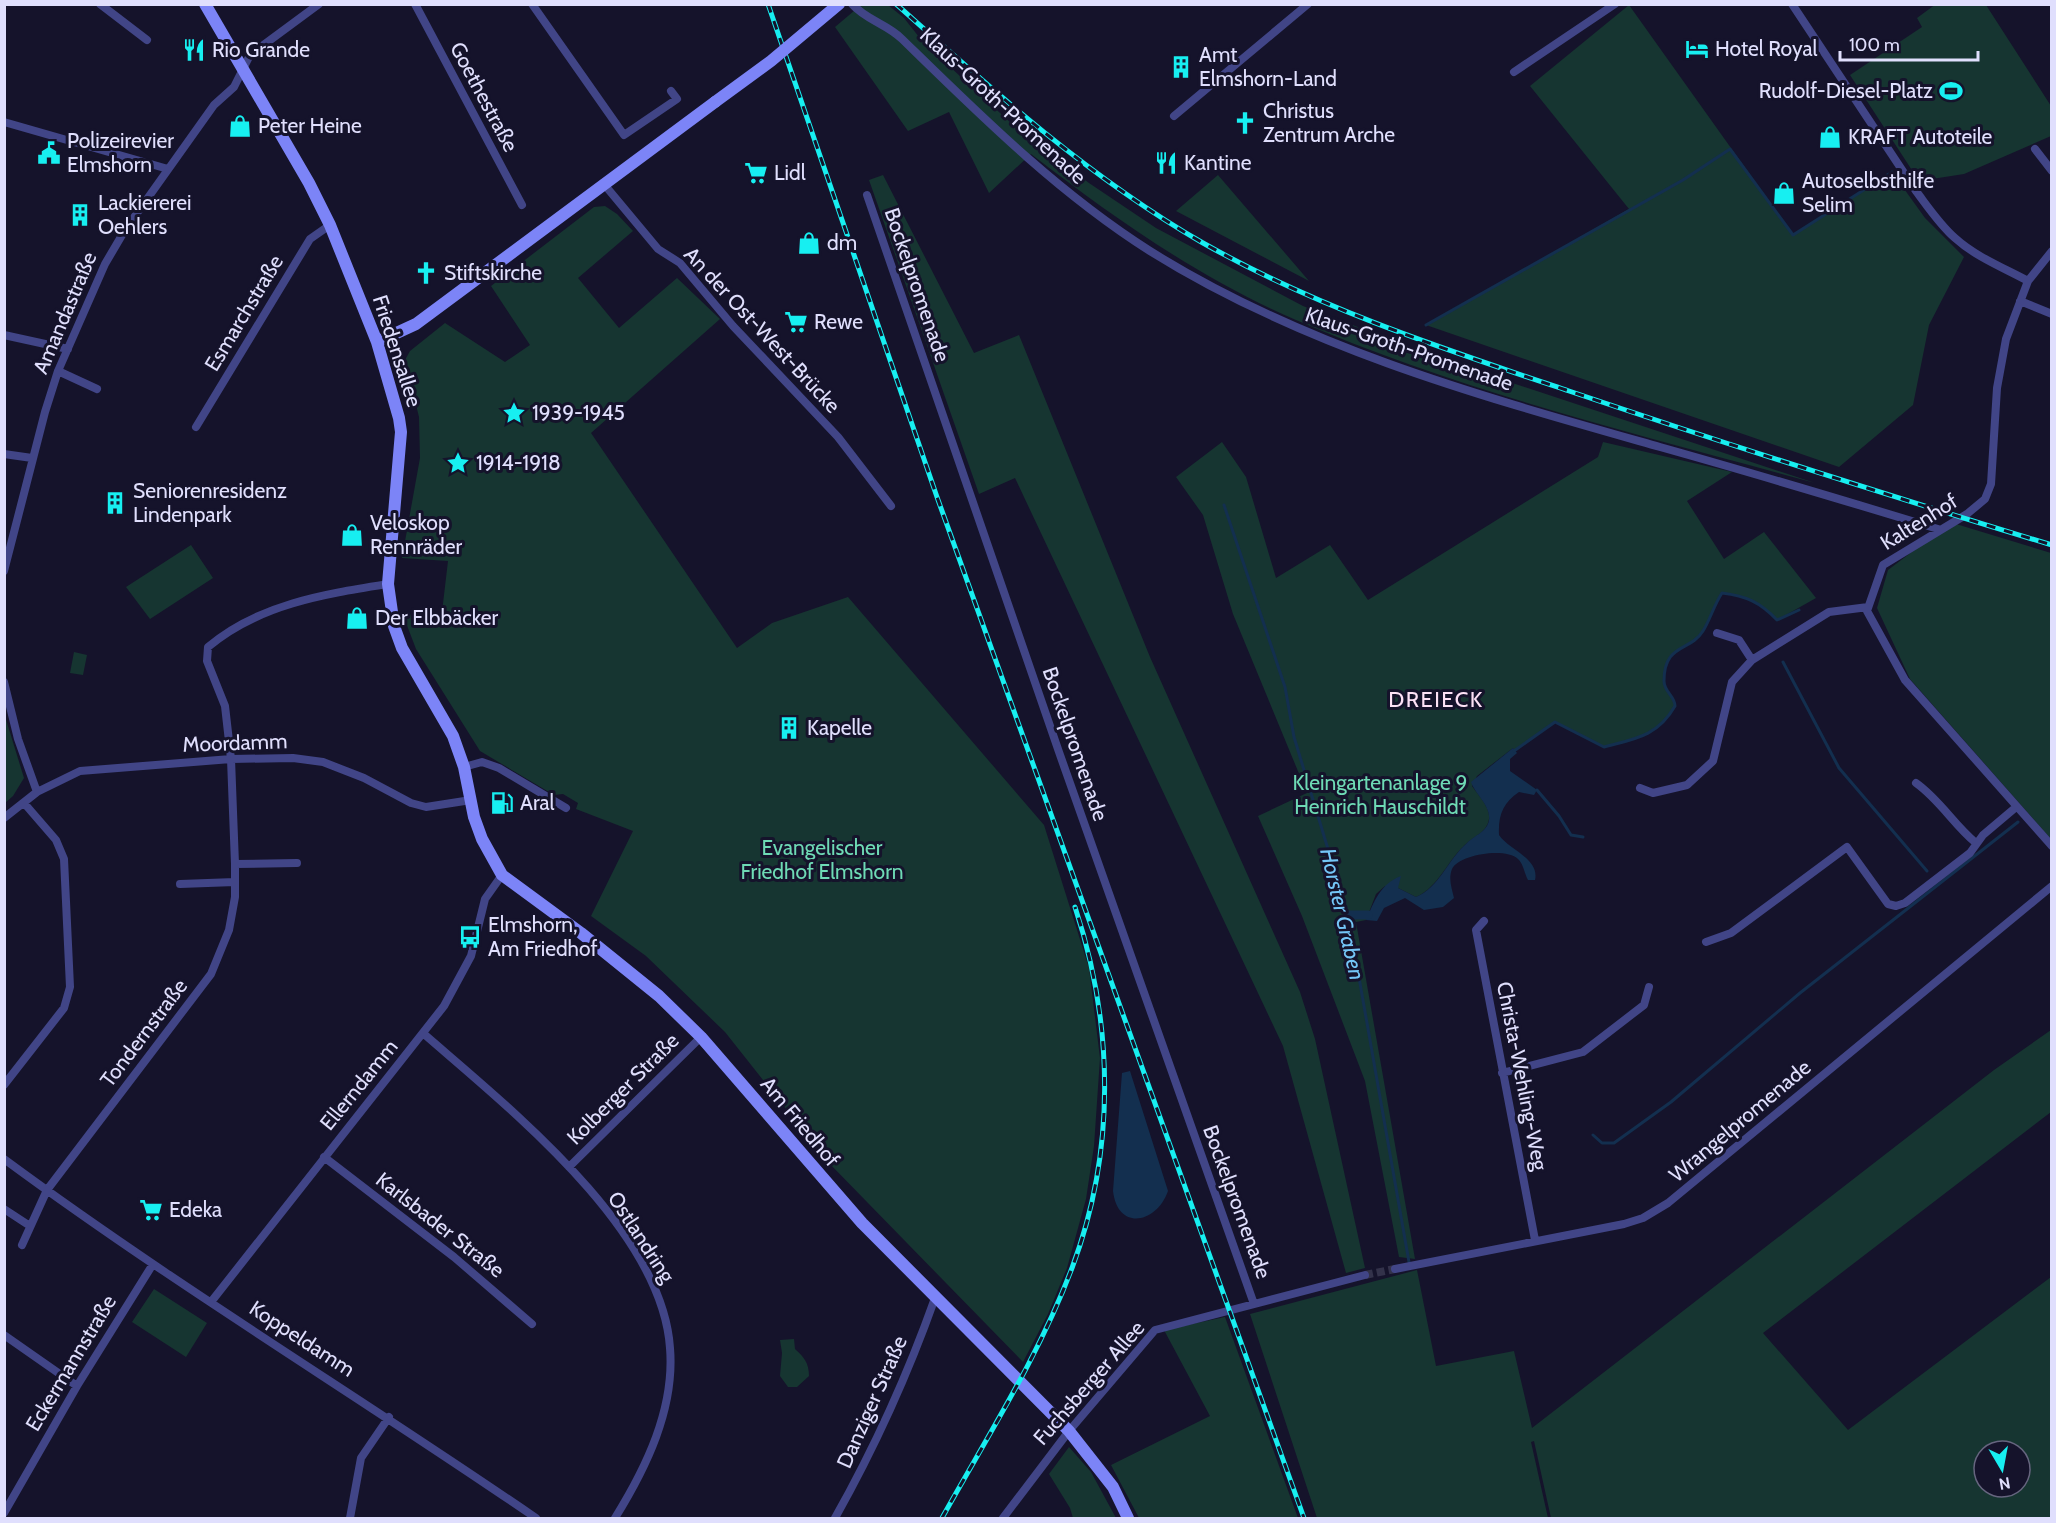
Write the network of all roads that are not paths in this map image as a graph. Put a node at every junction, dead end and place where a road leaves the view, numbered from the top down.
1 (100, 4) edge
2 (205, 4) edge
3 (319, 4) edge
4 (415, 4) edge
5 (532, 4) edge
6 (839, 4) edge
7 (852, 4) edge
8 (1308, 4) edge
9 (1615, 4) edge
10 (1792, 4) edge
11 (147, 40) dead end
12 (243, 71) junction
13 (1514, 72) dead end
14 (671, 91) dead end
15 (1174, 116) dead end
16 (4, 122) edge
17 (2035, 149) dead end
18 (168, 169) junction
19 (2052, 171) edge
20 (603, 183) junction
21 (867, 195) dead end
22 (522, 206) dead end
23 (330, 225) junction
24 (2052, 251) edge
25 (2028, 281) junction
26 (2020, 301) junction
27 (2052, 314) edge
28 (4, 335) edge
29 (377, 342) junction
30 (68, 348) junction
31 (58, 371) junction
32 (97, 389) dead end
33 (196, 427) dead end
34 (4, 454) edge
35 (32, 458) junction
36 (891, 506) dead end
37 (1938, 529) junction
38 (4, 571) edge
39 (388, 584) junction
40 (1868, 608) junction
41 (1717, 633) dead end
42 (1752, 660) junction
43 (4, 682) edge
44 (231, 759) junction
45 (464, 767) junction
46 (1916, 783) dead end
47 (1640, 788) dead end
48 (37, 792) junction
49 (471, 800) junction
50 (24, 803) junction
51 (566, 808) dead end
52 (2015, 808) junction
53 (4, 818) edge
54 (1976, 843) junction
55 (2052, 846) edge
56 (489, 855) joint
57 (297, 863) dead end
58 (235, 864) junction
59 (502, 875) junction
60 (235, 882) junction
61 (180, 884) dead end
62 (2052, 886) edge
63 (1484, 921) dead end
64 (1706, 942) dead end
65 (1649, 987) dead end
66 (424, 1034) junction
67 (701, 1036) junction
68 (1502, 1073) junction
69 (4, 1084) edge
70 (324, 1157) junction
71 (4, 1159) edge
72 (569, 1167) junction
73 (47, 1190) junction
74 (4, 1209) edge
75 (30, 1226) junction
76 (1536, 1240) junction
77 (22, 1245) dead end
78 (153, 1264) junction
79 (1395, 1269) tunnel mouth
80 (1365, 1275) tunnel mouth
81 (935, 1298) junction
82 (211, 1302) junction
83 (1254, 1304) junction
84 (532, 1323) dead end
85 (4, 1335) edge
86 (77, 1386) junction
87 (389, 1417) junction
88 (1069, 1431) junction
89 (4, 1513) edge
90 (350, 1518) edge
91 (536, 1518) edge
92 (615, 1518) edge
93 (835, 1518) edge
94 (1003, 1518) edge
95 (1128, 1518) edge

1 - 11 street
2 - 12 street, Friedensallee
3 - 12 street, Amandastraße
4 - 22 street, Goethestraße
5 - 14 street
6 - 20 street, bridge
7 - 37 street, Klaus-Groth-Promenade
8 - 15 street
9 - 13 street
10 - 25 street
12 - 18 street, Amandastraße
12 - 23 street, Friedensallee
16 - 18 street
17 - 19 street
18 - 30 street, Amandastraße
20 - 29 street
20 - 36 street, An der Ost-West-Brücke
21 - 83 street, Bockelpromenade
23 - 29 street, Friedensallee
23 - 33 street, Esmarchstraße
24 - 25 street, Kaltenhof
25 - 26 street, Kaltenhof
26 - 27 street
26 - 37 street, Kaltenhof
28 - 30 street
29 - 39 street, Friedensallee
30 - 31 street, Amandastraße
31 - 32 street
31 - 35 street, Amandastraße
34 - 35 street
35 - 38 street, Amandastraße
37 - 40 street, Kaltenhof
39 - 44 street, Tondernstraße
39 - 45 street, Friedensallee
40 - 42 street
40 - 52 street
41 - 42 street
42 - 47 street
43 - 48 street
44 - 48 street, Moordamm
44 - 49 street, Moordamm
44 - 58 street, Tondernstraße
45 - 49 street, Friedensallee
45 - 51 street
46 - 54 street
48 - 50 street, Moordamm
49 - 56 street, Friedensallee
50 - 53 street, Moordamm
50 - 69 street
52 - 54 street
52 - 55 street
54 - 64 street
56 - 59 street, Am Friedhof
57 - 58 street
58 - 60 street, Tondernstraße
59 - 66 street, Ellerndamm
59 - 67 street, Am Friedhof
60 - 61 street
60 - 73 street, Tondernstraße
62 - 76 street, Wrangelpromenade
63 - 68 street, Christa-Wehling-Weg
65 - 68 street
66 - 70 street, Ellerndamm
66 - 72 street, Ostlandring
67 - 72 street, Kolberger Straße
67 - 81 street, Am Friedhof
68 - 76 street, Christa-Wehling-Weg
70 - 82 street, Ellerndamm
70 - 84 street, Karlsbader Straße
71 - 73 street, Koppeldamm
72 - 92 street, Ostlandring
73 - 75 street
73 - 78 street, Koppeldamm
74 - 75 street
75 - 77 street
76 - 79 street, Wrangelpromenade
78 - 82 street, Koppeldamm
78 - 86 street, Eckermannstraße
80 - 83 street
81 - 88 street, Am Friedhof
81 - 93 street, Danziger Straße
82 - 87 street, Koppeldamm
83 - 88 street, Fuchsberger Allee
85 - 86 street
86 - 89 street, Eckermannstraße
87 - 90 street
87 - 91 street, Koppeldamm
88 - 94 street, Fuchsberger Allee
88 - 95 street, Am Friedhof

